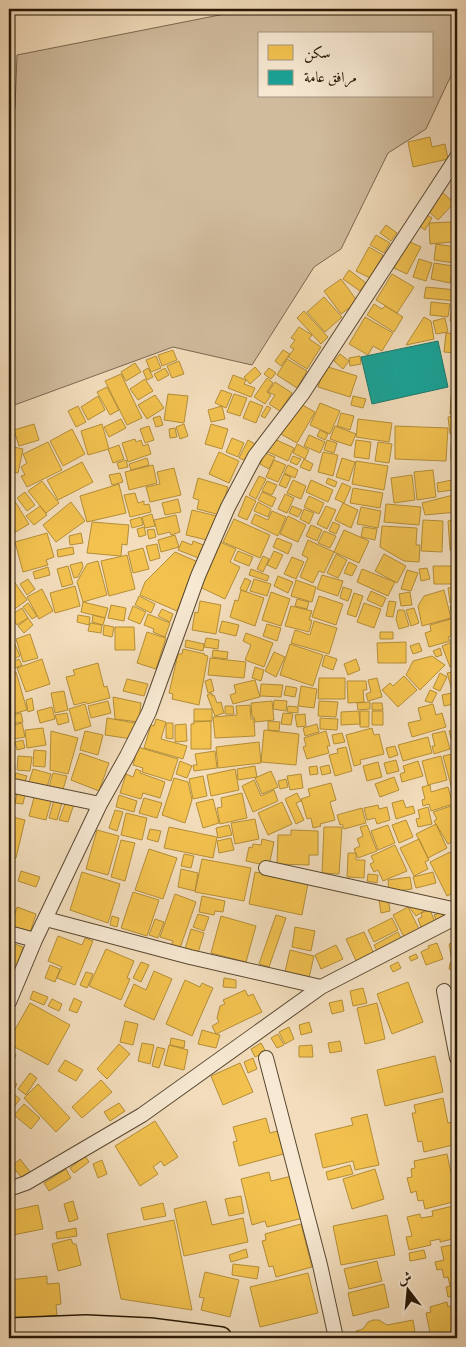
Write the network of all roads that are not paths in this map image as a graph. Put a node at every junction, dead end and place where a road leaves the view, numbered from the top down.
1 (457, 157) edge
2 (9, 785) edge
3 (100, 804) junction
4 (266, 868) dead end
5 (457, 910) edge
6 (457, 917) edge
7 (46, 919) junction
8 (9, 933) edge
9 (35, 940) junction
10 (321, 987) junction
11 (444, 991) dead end
12 (9, 1002) edge
13 (266, 1058) dead end
14 (457, 1058) edge
15 (9, 1188) edge
16 (9, 1329) edge
17 (221, 1338) edge
18 (336, 1338) edge

1 - 3 street
2 - 3 street
3 - 7 street
4 - 5 street
6 - 10 street
7 - 9 street
7 - 10 street
8 - 9 street
9 - 12 street
10 - 15 street
11 - 14 street
13 - 18 street
16 - 17 main road

